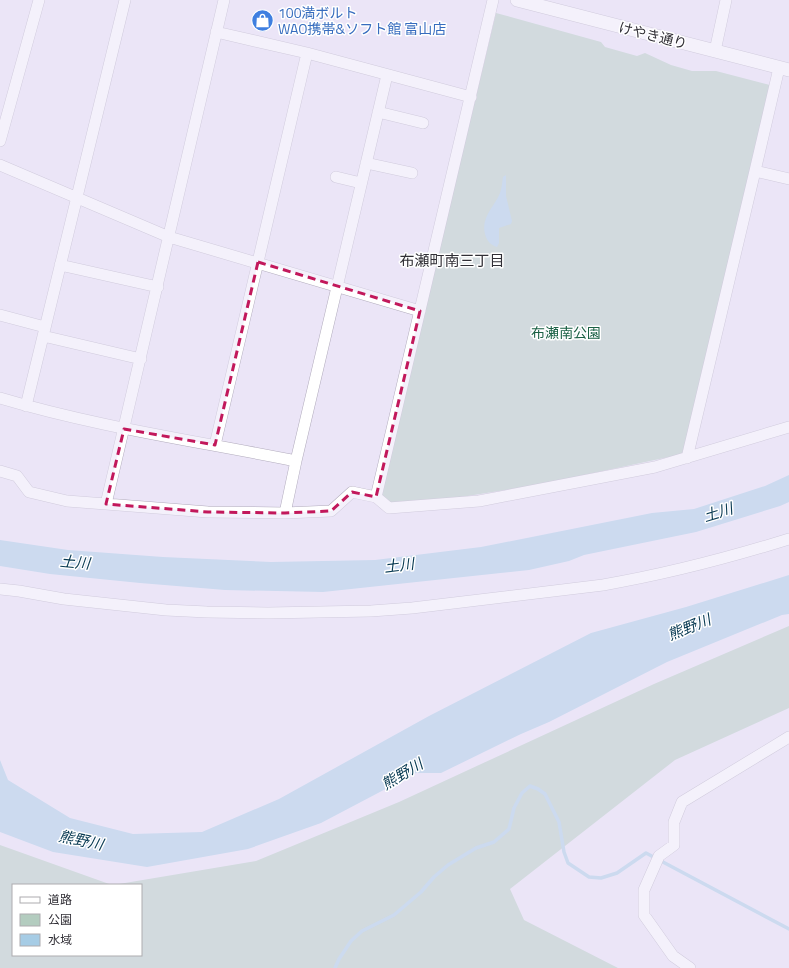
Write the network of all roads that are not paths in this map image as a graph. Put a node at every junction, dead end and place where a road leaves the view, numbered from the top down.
1 (40, 0) edge
2 (125, 0) edge
3 (224, 0) edge
4 (493, 0) edge
5 (726, 0) edge
6 (522, 1) edge
7 (216, 32) junction
8 (715, 51) junction
9 (307, 54) junction
10 (784, 69) edge
11 (387, 75) junction
12 (471, 97) junction
13 (378, 112) junction
14 (423, 123) dead end
15 (0, 141) edge
16 (366, 163) junction
17 (0, 165) edge
18 (755, 171) junction
19 (412, 173) dead end
20 (336, 177) dead end
21 (789, 179) edge
22 (361, 183) junction
23 (76, 198) junction
24 (169, 237) junction
25 (258, 262) junction
26 (60, 265) junction
27 (337, 286) junction
28 (158, 287) junction
29 (420, 311) junction
30 (0, 315) edge
31 (44, 331) junction
32 (141, 359) junction
33 (0, 398) edge
34 (26, 406) junction
35 (789, 427) edge
36 (124, 429) junction
37 (215, 445) junction
38 (687, 458) junction
39 (296, 461) junction
40 (0, 471) edge
41 (376, 497) junction
42 (106, 504) junction
43 (285, 513) junction
44 (789, 538) edge
45 (0, 589) edge
46 (789, 738) edge
47 (690, 968) edge

1 - 15 street
2 - 23 street
3 - 7 street
4 - 12 street
5 - 8 street
6 - 8 street, けやき通り
7 - 9 street
7 - 24 street
8 - 10 street, けやき通り
9 - 11 street
9 - 25 street
10 - 18 street
11 - 12 street
11 - 13 street
12 - 29 street
13 - 14 street
13 - 16 street
16 - 19 street
16 - 22 street
17 - 23 street
18 - 21 street
18 - 38 street
20 - 22 street
22 - 27 street
23 - 24 street
23 - 26 street
24 - 25 street
24 - 28 street
25 - 27 street
25 - 37 street
26 - 28 street
26 - 31 street
27 - 29 street
27 - 39 street
28 - 32 street
29 - 41 street
30 - 31 street
31 - 32 street
31 - 34 street
32 - 36 street
33 - 34 street
34 - 36 street
35 - 38 street
36 - 37 street
36 - 42 street
37 - 39 street
38 - 41 street
39 - 43 street
40 - 42 street
41 - 43 street
42 - 43 street
44 - 45 street
46 - 47 street

